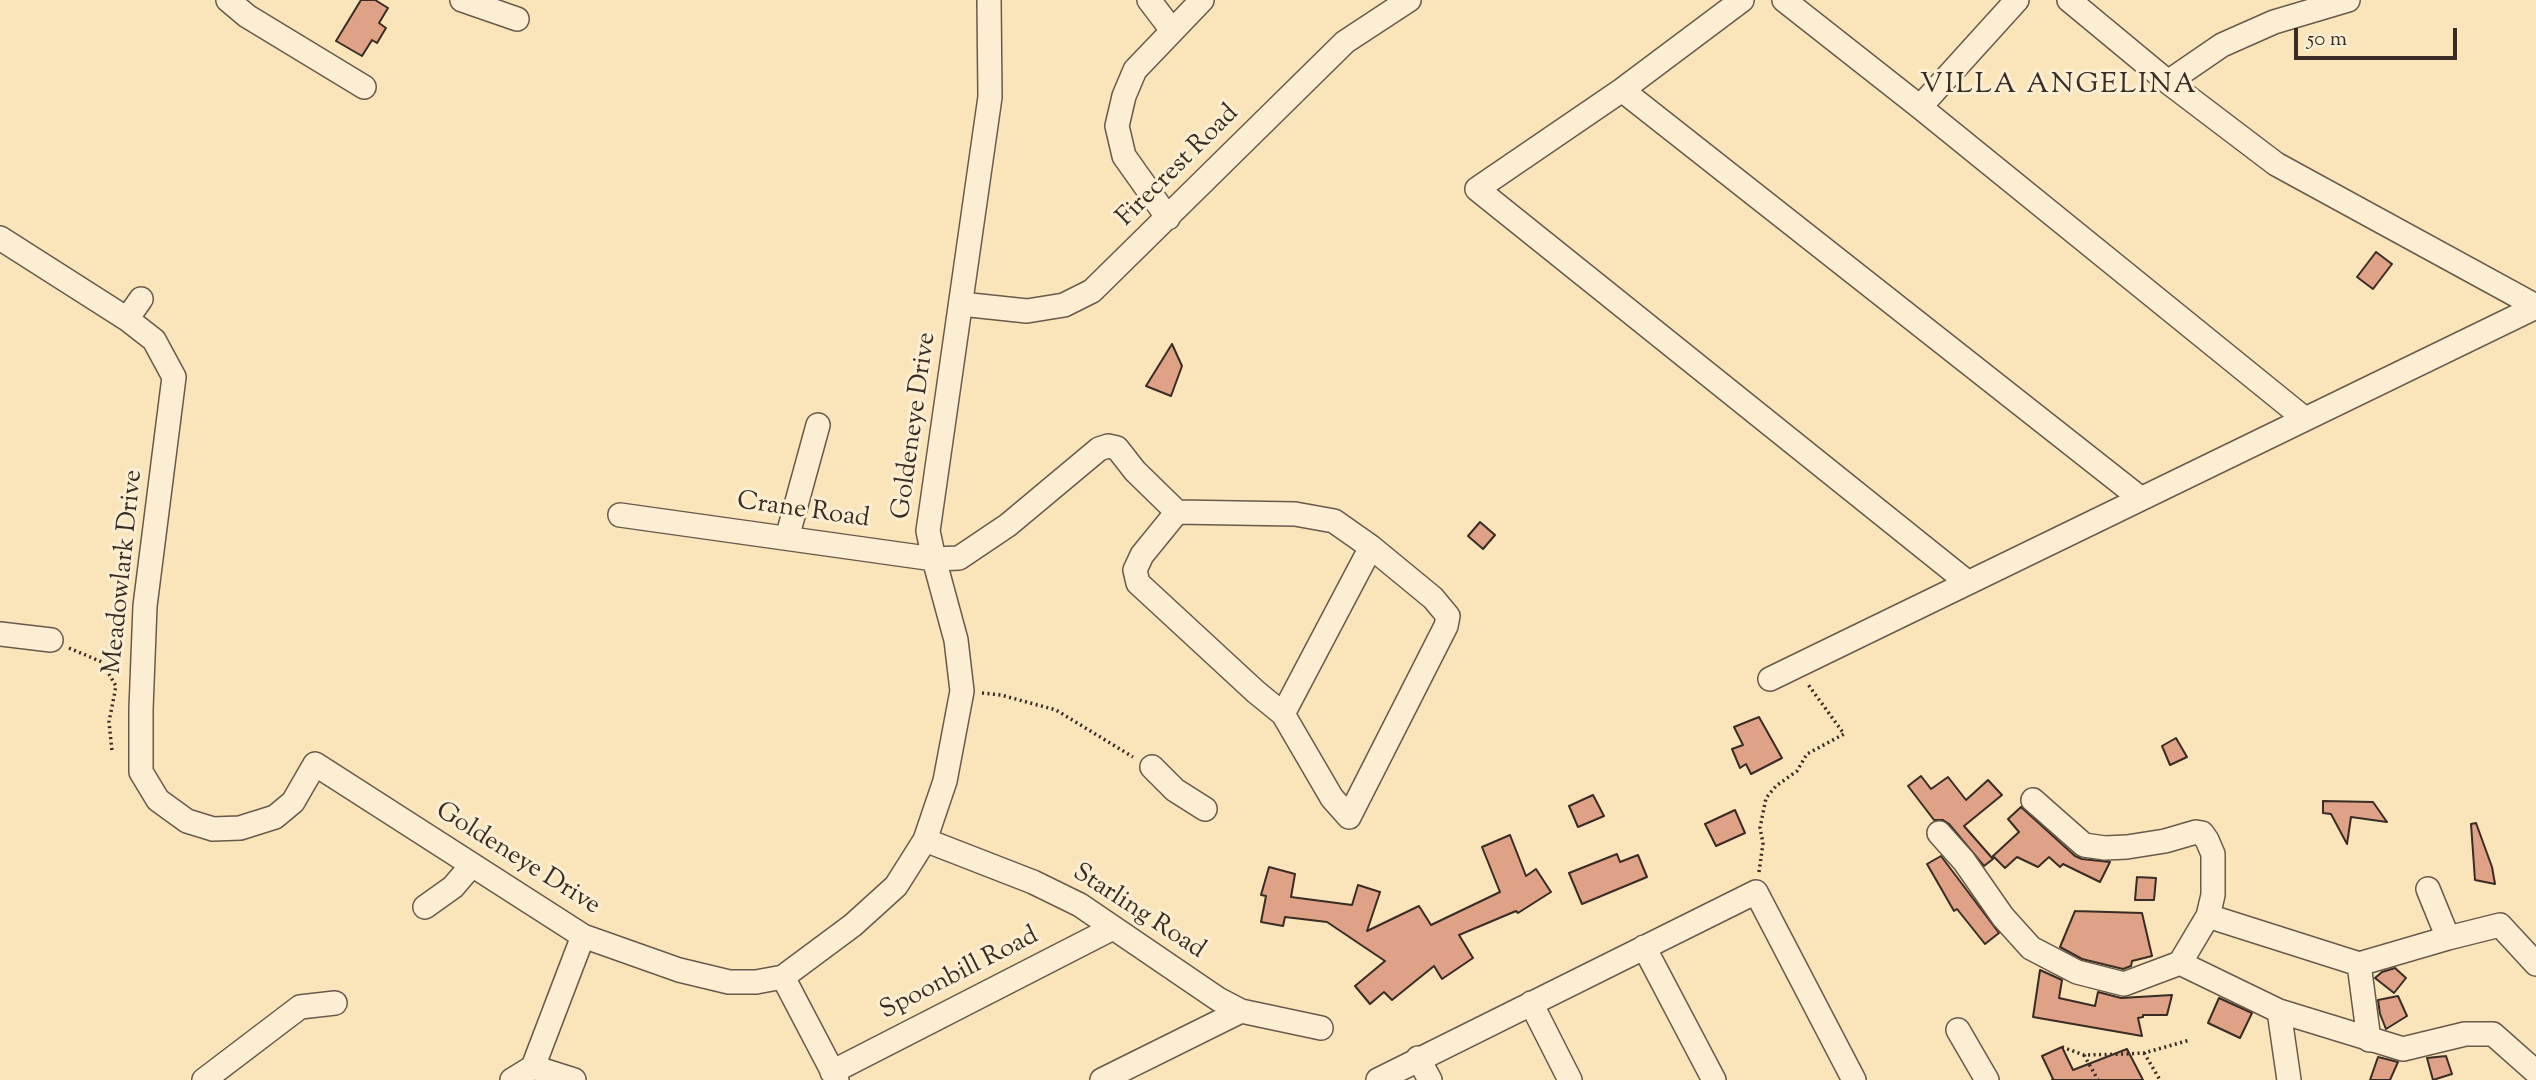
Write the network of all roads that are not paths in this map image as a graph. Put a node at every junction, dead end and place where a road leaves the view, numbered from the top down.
1 (228, 0) edge
2 (462, 0) edge
3 (989, 0) edge
4 (1149, 0) edge
5 (1202, 0) edge
6 (1409, 0) edge
7 (1742, 0) edge
8 (1784, 0) edge
9 (2017, 0) edge
10 (2069, 0) edge
11 (2348, 0) edge
12 (517, 19) dead end
13 (1171, 29) junction
14 (2168, 82) junction
15 (364, 87) dead end
16 (1622, 90) junction
17 (1920, 107) junction
18 (1168, 218) junction
19 (0, 238) edge
20 (141, 299) dead end
21 (961, 304) junction
22 (2536, 306) edge
23 (127, 319) junction
24 (2305, 419) junction
25 (818, 425) dead end
26 (2140, 498) junction
27 (1177, 512) junction
28 (620, 515) dead end
29 (787, 538) junction
30 (1371, 547) junction
31 (934, 559) junction
32 (1967, 582) junction
33 (0, 634) edge
34 (51, 640) road end
35 (1770, 679) dead end
36 (1283, 715) junction
37 (314, 764) joint
38 (1152, 767) road end
39 (2033, 800) dead end
40 (1205, 809) dead end
41 (1939, 833) dead end
42 (925, 840) junction
43 (471, 866) junction
44 (2428, 889) dead end
45 (425, 907) dead end
46 (2208, 916) junction
47 (1113, 929) junction
48 (583, 936) junction
49 (2448, 938) junction
50 (1644, 947) junction
51 (2180, 963) junction
52 (2359, 964) junction
53 (2536, 964) edge
54 (783, 977) junction
55 (335, 1003) dead end
56 (1531, 1003) junction
57 (1241, 1011) junction
58 (2279, 1011) junction
59 (1321, 1028) dead end
60 (1958, 1030) dead end
61 (2369, 1040) junction
62 (1418, 1058) junction
63 (533, 1067) junction
64 (231, 1072) edge
65 (2536, 1072) edge
66 (834, 1076) edge
67 (204, 1080) edge
68 (512, 1080) edge
69 (574, 1080) edge
70 (1102, 1080) edge
71 (1378, 1080) edge
72 (1430, 1080) edge
73 (1570, 1080) edge
74 (1714, 1080) edge
75 (1854, 1080) edge
76 (1987, 1080) edge
77 (2288, 1080) edge
78 (2516, 1080) edge

1 - 15 street
2 - 12 street
3 - 21 street, Goldeneye Drive
4 - 13 street
5 - 13 street
6 - 18 street, Firecrest Road
7 - 16 street
8 - 17 street
9 - 17 street
10 - 14 street
11 - 14 street
13 - 18 street
14 - 22 street
16 - 26 street
16 - 32 street
17 - 24 street
18 - 21 street, Firecrest Road
19 - 23 street, Meadowlark Drive
20 - 23 street
21 - 31 street, Goldeneye Drive
22 - 24 street
23 - 37 street, Meadowlark Drive
24 - 26 street
25 - 29 street
26 - 32 street
27 - 30 street
27 - 31 street, Crane Road
27 - 36 street
28 - 29 street, Crane Road
29 - 31 street, Crane Road
30 - 36 street
30 - 36 street
31 - 42 street, Goldeneye Drive
32 - 35 street
33 - 34 street
37 - 43 street, Goldeneye Drive
38 - 40 street
39 - 46 street
41 - 51 street
42 - 47 street, Starling Road
42 - 54 street, Goldeneye Drive
43 - 45 street
43 - 48 street, Goldeneye Drive
44 - 49 street
46 - 51 street
46 - 52 street
47 - 57 street, Starling Road
47 - 66 street, Spoonbill Road
48 - 54 street, Goldeneye Drive
48 - 63 street
49 - 52 street
49 - 53 street
50 - 56 street
50 - 74 street
50 - 75 street
51 - 58 street
52 - 61 street
54 - 66 street
55 - 64 street
56 - 62 street
56 - 73 street
57 - 59 street, Starling Road
57 - 70 street
58 - 61 street
58 - 77 street
60 - 76 street
61 - 65 street
62 - 71 street
62 - 72 street
63 - 68 street
63 - 69 street
64 - 67 street
65 - 78 street

